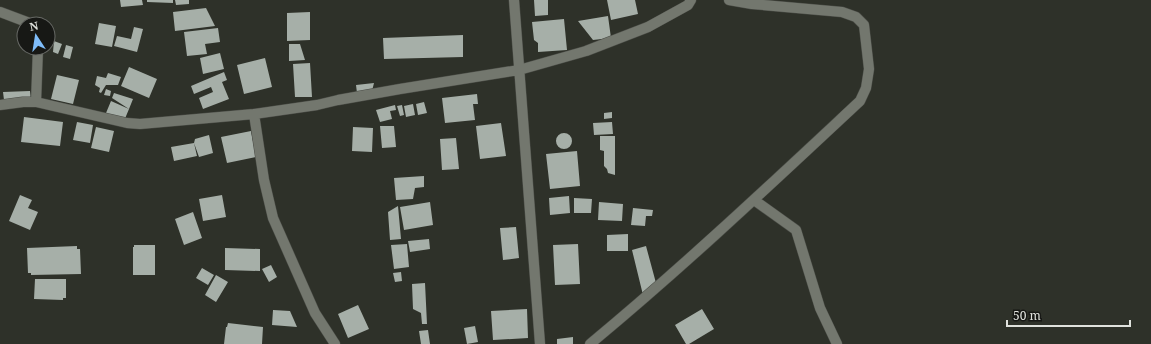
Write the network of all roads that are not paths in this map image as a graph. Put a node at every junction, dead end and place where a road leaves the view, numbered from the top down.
1 (514, 0) edge
2 (691, 0) edge
3 (729, 0) edge
4 (0, 12) edge
5 (16, 18) edge
6 (38, 56) edge
7 (519, 70) junction
8 (36, 102) junction
9 (0, 105) edge
10 (254, 114) junction
11 (754, 200) junction
12 (335, 344) edge
13 (540, 344) edge
14 (590, 344) edge
15 (837, 344) edge

1 - 7 street
2 - 7 street
3 - 11 street
4 - 5 street
6 - 8 street
7 - 10 street
7 - 13 street
8 - 9 street
8 - 10 street
10 - 12 street
11 - 14 street
11 - 15 street

